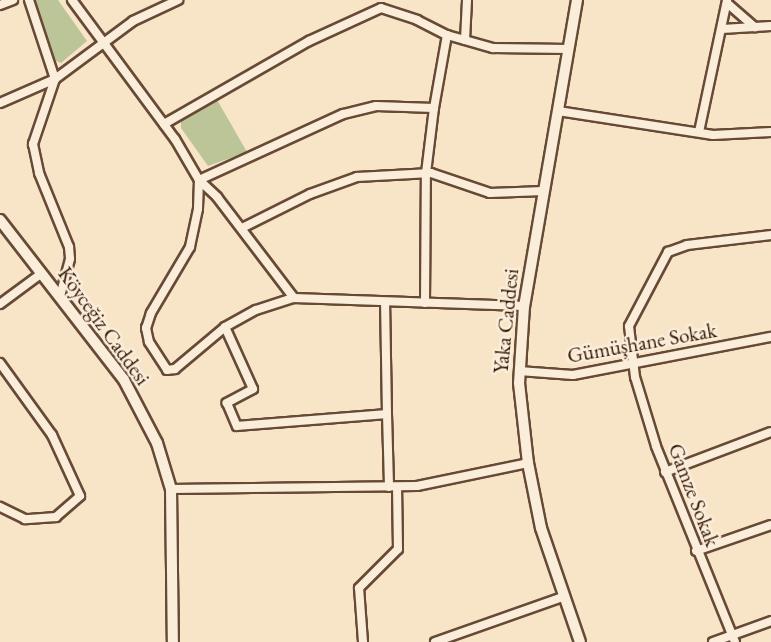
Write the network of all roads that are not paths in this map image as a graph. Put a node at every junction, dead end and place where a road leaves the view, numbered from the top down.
1 (13, 0) edge
2 (29, 0) edge
3 (72, 0) edge
4 (178, 0) edge
5 (467, 0) edge
6 (577, 0) edge
7 (727, 2) edge
8 (380, 4) edge
9 (0, 5) edge
10 (771, 26) edge
11 (754, 27) junction
12 (723, 28) junction
13 (447, 36) junction
14 (465, 40) junction
15 (104, 44) junction
16 (568, 49) junction
17 (55, 79) junction
18 (0, 103) edge
19 (434, 108) junction
20 (558, 111) junction
21 (164, 124) junction
22 (699, 132) junction
23 (771, 132) edge
24 (426, 173) junction
25 (198, 180) junction
26 (544, 191) junction
27 (0, 220) edge
28 (242, 228) junction
29 (771, 235) edge
30 (42, 273) junction
31 (60, 296) junction
32 (294, 298) junction
33 (385, 302) junction
34 (425, 303) junction
35 (0, 304) edge
36 (524, 306) junction
37 (225, 327) junction
38 (771, 337) edge
39 (0, 363) edge
40 (632, 364) junction
41 (519, 371) junction
42 (387, 414) junction
43 (771, 432) edge
44 (528, 463) junction
45 (665, 472) junction
46 (393, 487) junction
47 (171, 489) junction
48 (0, 508) edge
49 (771, 525) edge
50 (696, 551) junction
51 (563, 597) junction
52 (771, 621) edge
53 (733, 638) edge
54 (173, 642) edge
55 (363, 642) edge
56 (435, 642) edge
57 (580, 642) edge
58 (713, 642) edge

1 - 9 street
2 - 17 street
3 - 15 street
4 - 15 street
5 - 14 street
6 - 16 street, Yaka Caddesi
7 - 11 street
7 - 12 street
8 - 13 street
8 - 21 street
10 - 11 street
11 - 12 street
12 - 22 street
13 - 14 street
13 - 19 street
14 - 16 street
15 - 17 street
15 - 21 street
16 - 20 street, Yaka Caddesi
17 - 18 street
17 - 31 street
19 - 24 street
19 - 25 street
20 - 22 street
20 - 26 street, Yaka Caddesi
21 - 25 street
22 - 23 street
24 - 26 street
24 - 28 street
24 - 34 street
25 - 28 street
25 - 37 street
26 - 36 street, Yaka Caddesi
27 - 30 street, Köyceğiz Caddesi
28 - 32 street
29 - 40 street, Gamze Sokak
30 - 31 street, Köyceğiz Caddesi
30 - 35 street
31 - 47 street, Köyceğiz Caddesi
32 - 33 street
32 - 37 street
33 - 34 street
33 - 42 street
34 - 36 street
36 - 41 street, Yaka Caddesi
37 - 42 street
38 - 40 street, Gümüşhane Sokak
39 - 48 street
40 - 41 street, Gümüşhane Sokak
40 - 45 street, Gamze Sokak
41 - 44 street, Yaka Caddesi
42 - 46 street
43 - 45 street
44 - 46 street
44 - 51 street, Yaka Caddesi
45 - 50 street, Gamze Sokak
46 - 47 street
46 - 55 street
47 - 54 street, Köyceğiz Caddesi
49 - 50 street
50 - 53 street, Gamze Sokak
51 - 56 street
51 - 57 street, Yaka Caddesi
52 - 53 street
53 - 58 street

